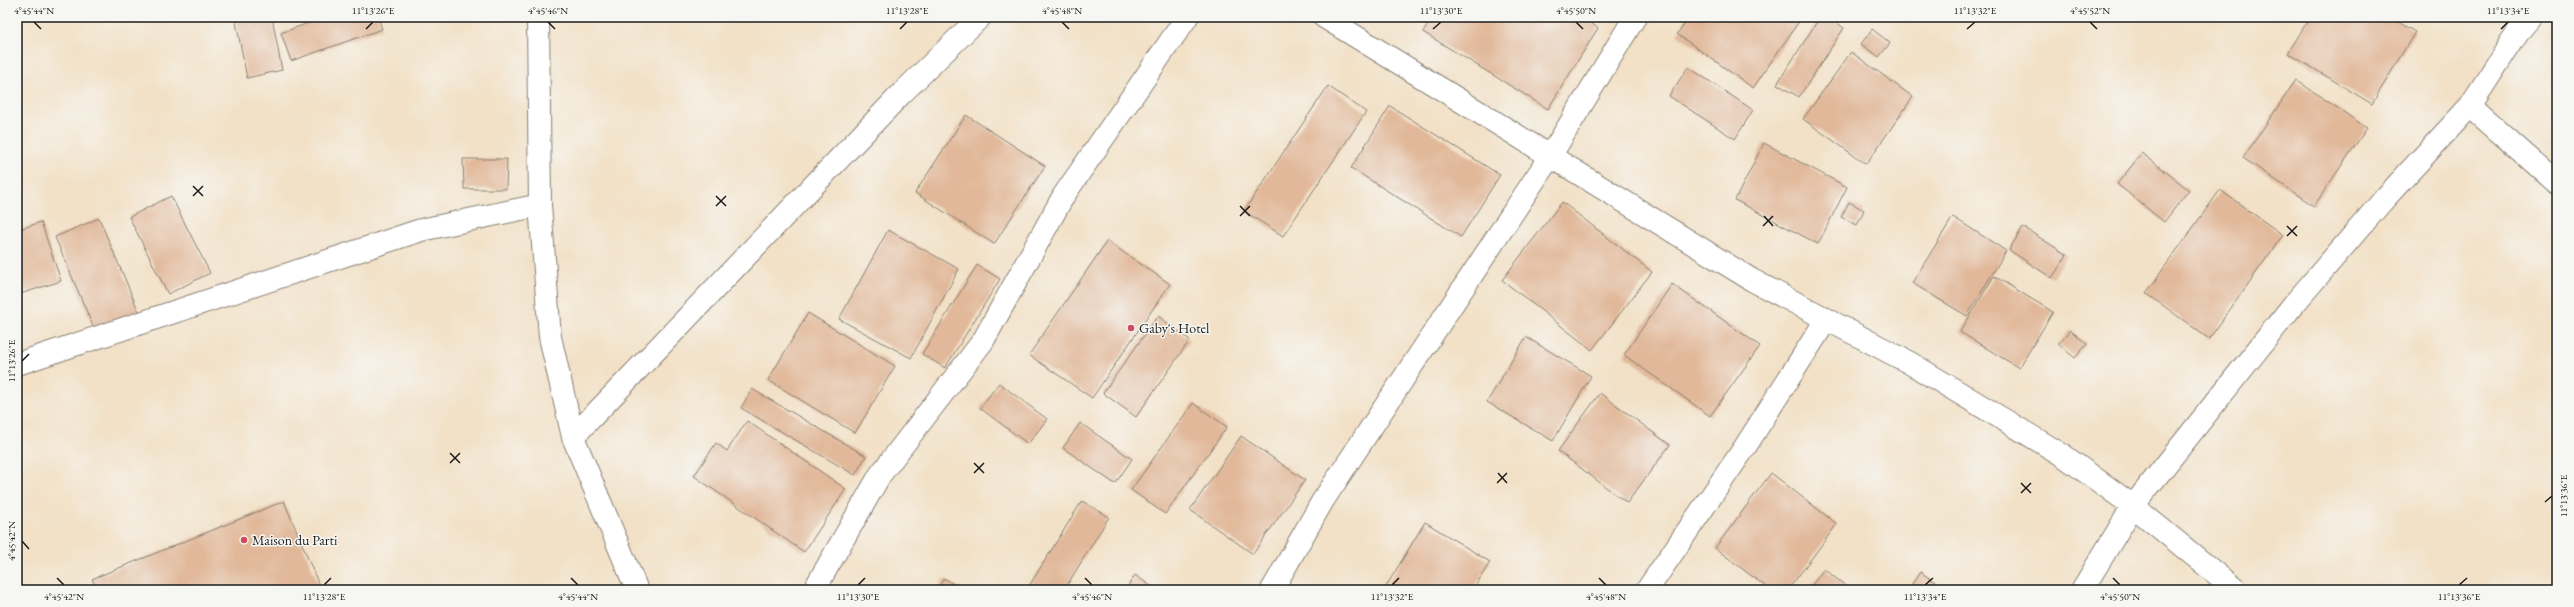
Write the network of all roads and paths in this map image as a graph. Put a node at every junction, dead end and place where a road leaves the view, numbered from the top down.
1 (538, 17) edge
2 (980, 17) edge
3 (1187, 17) edge
4 (1324, 17) edge
5 (1635, 17) edge
6 (2531, 17) edge
7 (2470, 106) junction
8 (1551, 155) junction
9 (2557, 183) edge
10 (540, 205) junction
11 (1826, 320) junction
12 (17, 364) edge
13 (573, 437) junction
14 (2133, 506) junction
15 (637, 590) edge
16 (814, 590) edge
17 (1272, 590) edge
18 (1647, 590) edge
19 (2082, 590) edge
20 (2236, 590) edge

1 - 10 street
2 - 13 street
3 - 16 street
4 - 8 street
5 - 8 street
6 - 7 street
7 - 9 street
7 - 14 street
8 - 11 street
8 - 17 street
10 - 12 street
10 - 13 street
11 - 14 street
11 - 18 street
13 - 15 street
14 - 19 street
14 - 20 street

